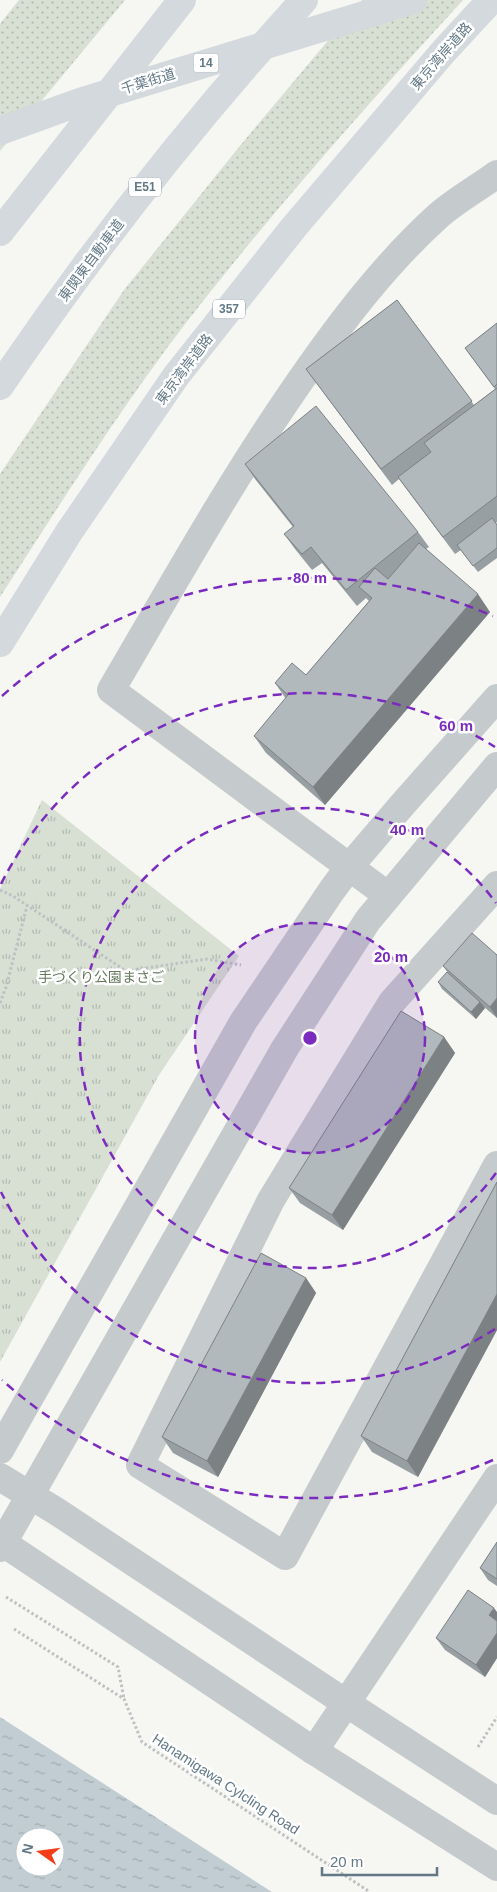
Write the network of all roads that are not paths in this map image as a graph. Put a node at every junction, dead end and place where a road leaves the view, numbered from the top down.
1 (182, 0) edge
2 (304, 0) edge
3 (413, 0) edge
4 (491, 0) edge
5 (0, 131) edge
6 (497, 174) edge
7 (0, 232) edge
8 (0, 386) edge
9 (0, 643) edge
10 (497, 698) edge
11 (497, 766) edge
12 (350, 866) junction
13 (497, 885) edge
14 (387, 895) junction
15 (497, 1166) edge
16 (0, 1450) edge
17 (0, 1478) edge
18 (497, 1478) edge
19 (31, 1496) junction
20 (1, 1544) edge
21 (346, 1703) junction
22 (314, 1751) junction
23 (497, 1801) edge
24 (497, 1867) edge

1 - 7 highway
2 - 8 highway, 東関東自動車道 / E51
3 - 5 highway, 千葉街道 / 14
4 - 9 highway, 東京湾岸道路 / 357
6 - 12 street
10 - 12 street
11 - 14 street
12 - 14 street
12 - 16 street
13 - 15 street
14 - 19 street
17 - 19 street
18 - 21 street
19 - 20 street
19 - 21 street
20 - 22 street
21 - 22 street
21 - 23 street
22 - 24 street

